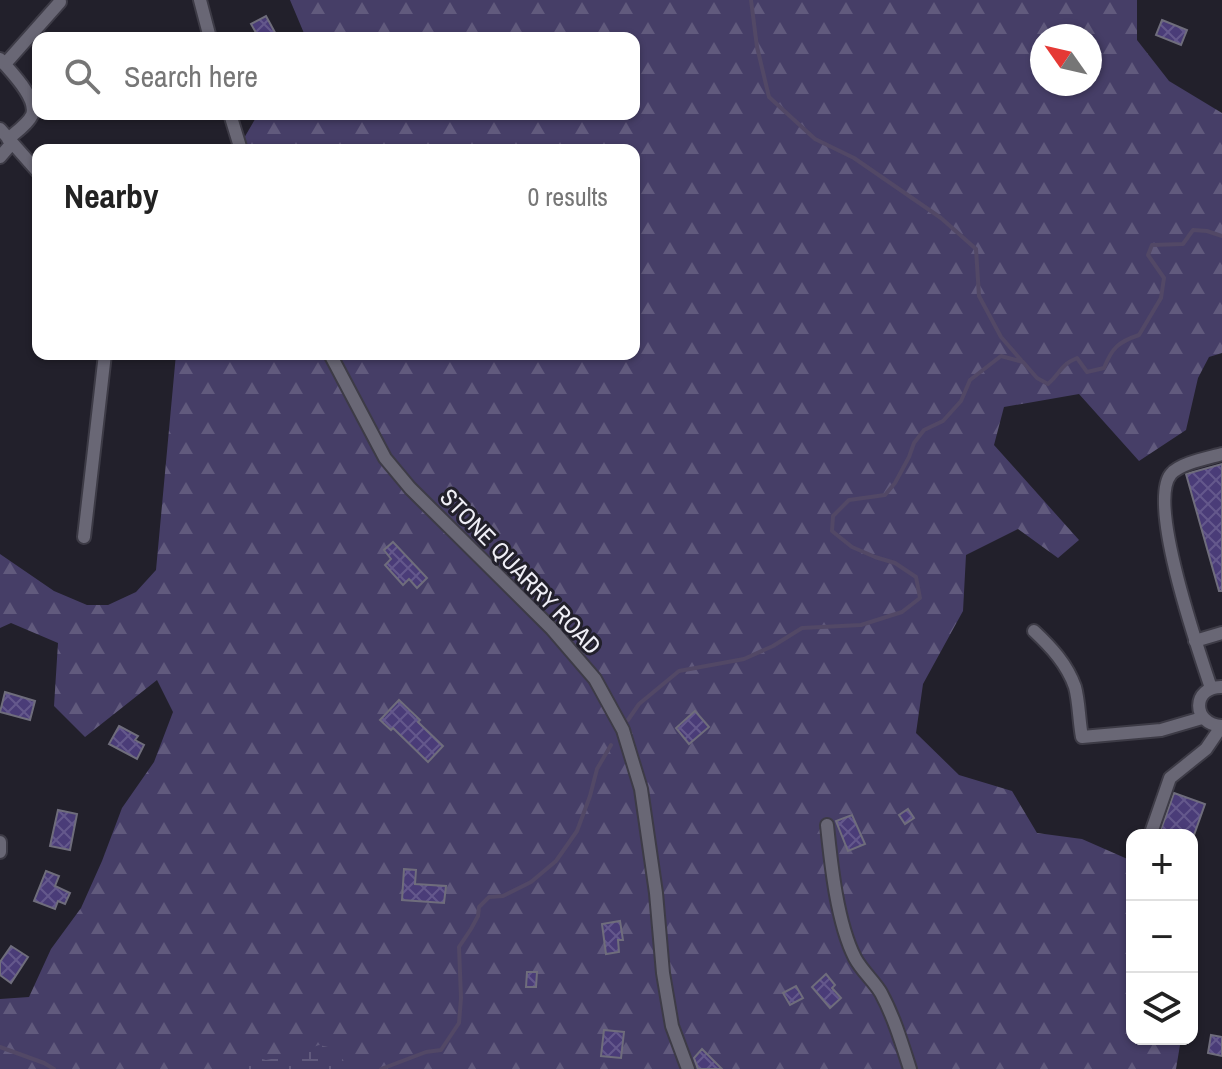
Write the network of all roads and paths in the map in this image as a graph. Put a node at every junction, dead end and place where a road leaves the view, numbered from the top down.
1 (200, 0) edge
2 (60, 2) edge
3 (208, 32) edge
4 (2, 62) edge
5 (32, 102) edge
6 (32, 109) edge
7 (232, 120) edge
8 (7, 137) edge
9 (239, 144) edge
10 (0, 157) edge
11 (32, 165) edge
12 (104, 360) edge
13 (333, 360) edge
14 (1222, 454) edge
15 (84, 537) dead end
16 (1034, 631) dead end
17 (1222, 633) edge
18 (1195, 641) junction
19 (1217, 688) edge
20 (1202, 718) junction
21 (1221, 726) edge
22 (827, 825) dead end
23 (1152, 829) edge
24 (0, 842) edge
25 (0, 852) edge
26 (688, 1069) edge
27 (910, 1069) edge

1 - 3 street
2 - 4 street
4 - 5 street
6 - 8 street
7 - 9 street
8 - 10 street
8 - 11 street
12 - 15 street
13 - 26 street, STONE QUARRY ROAD
14 - 18 street
16 - 20 street
17 - 18 street
18 - 19 street
19 - 20 street
20 - 21 street
21 - 23 street
22 - 27 street
24 - 25 street

